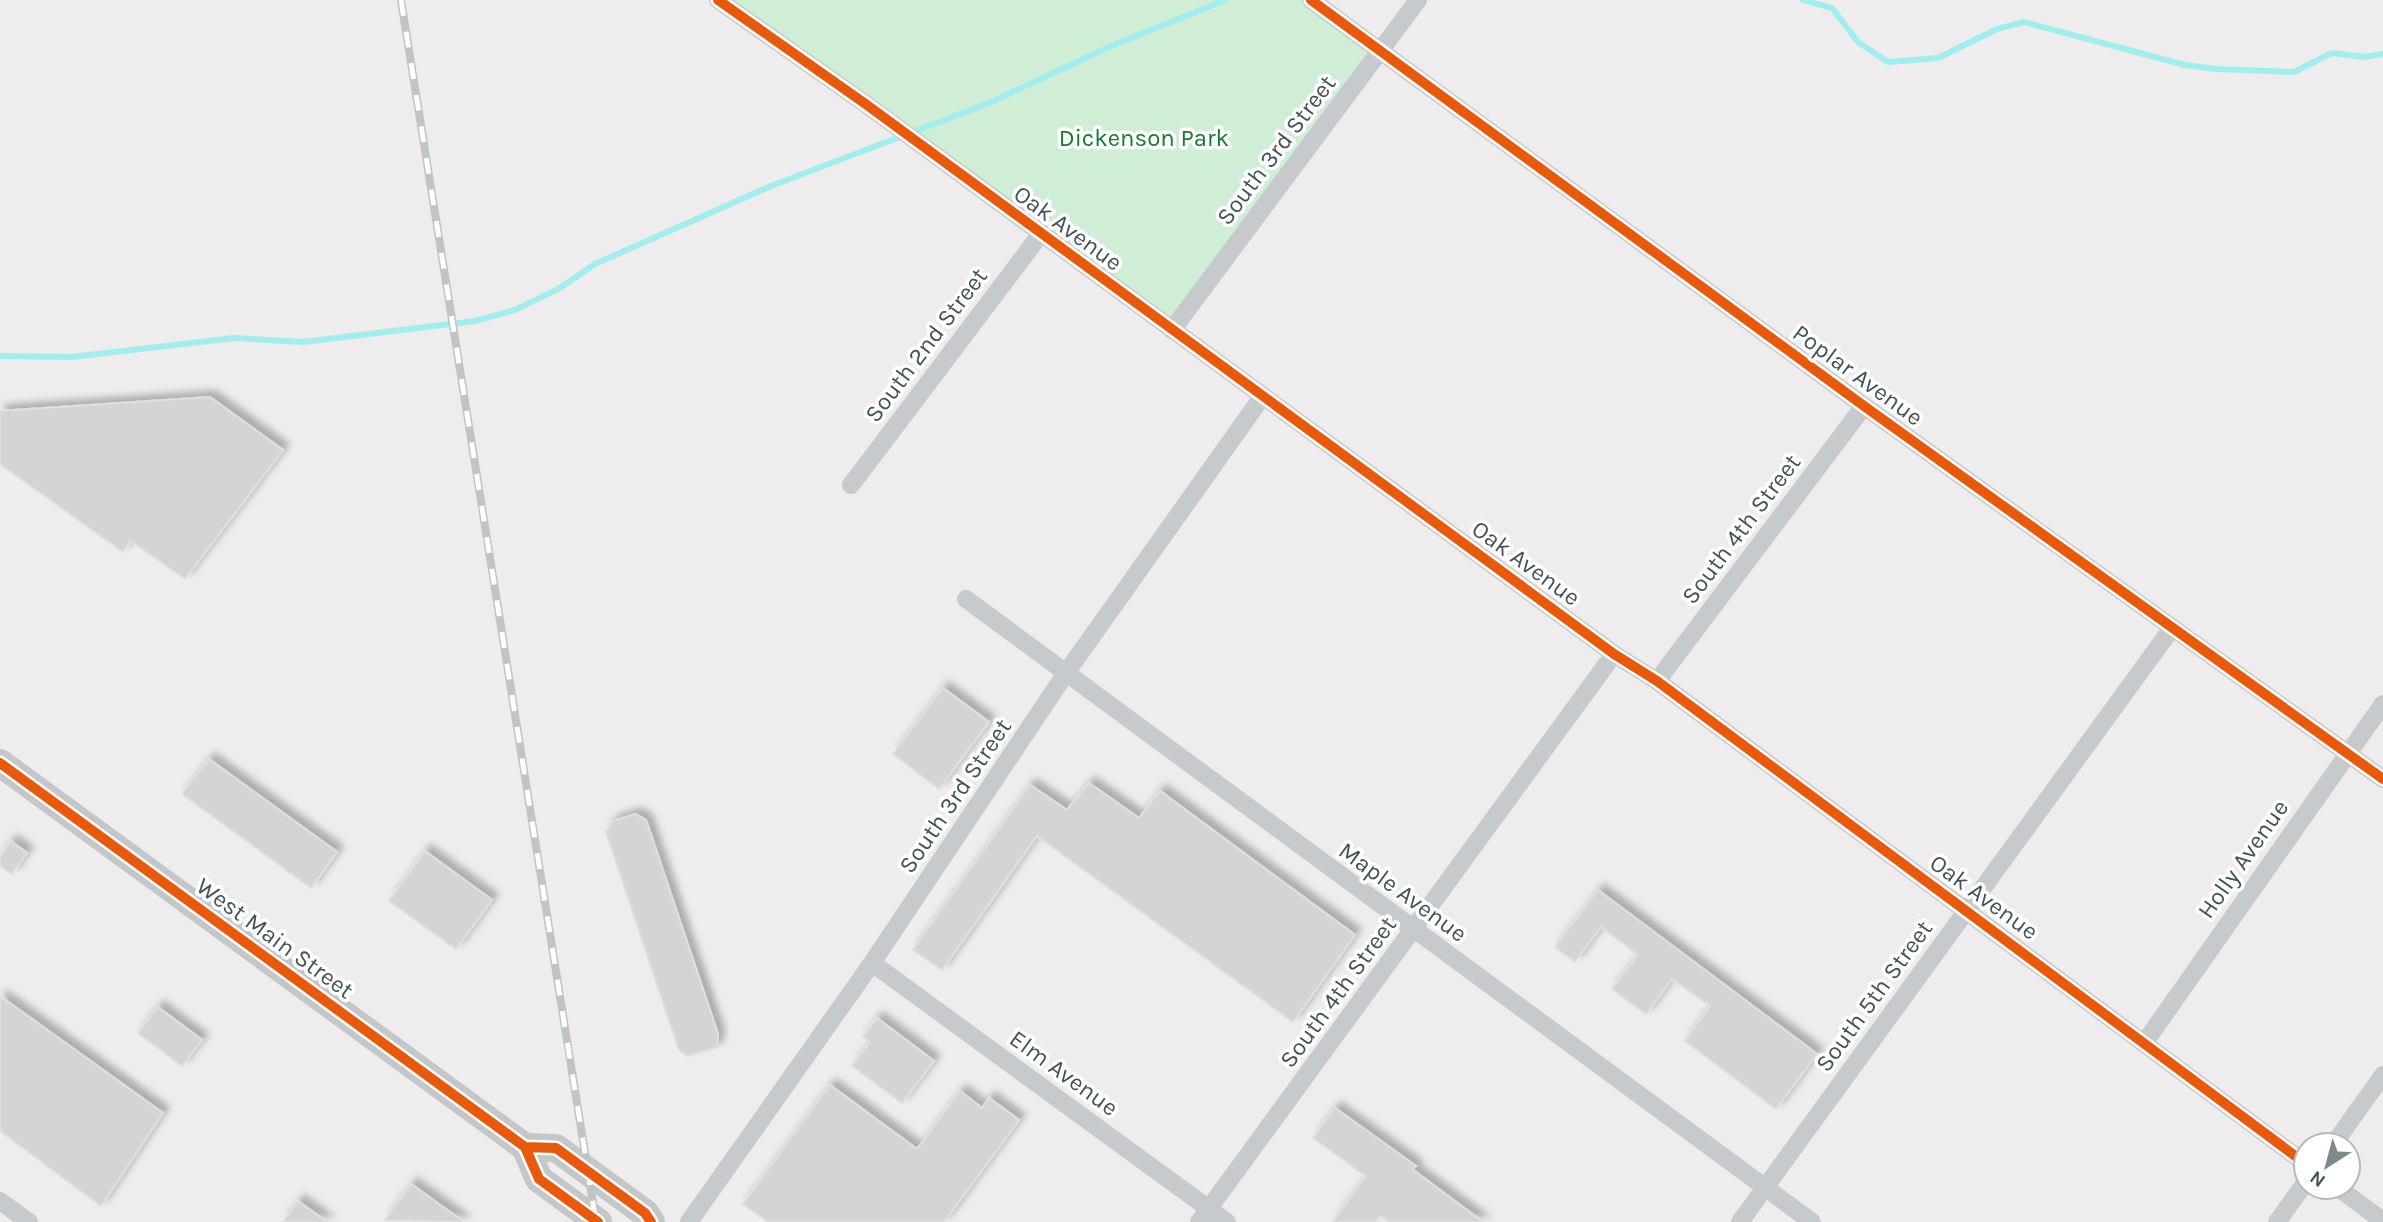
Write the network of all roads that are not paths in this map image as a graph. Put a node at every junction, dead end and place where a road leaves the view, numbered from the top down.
1 (718, 0) edge
2 (1311, 0) edge
3 (1418, 0) edge
4 (1380, 52) junction
5 (1040, 235) junction
6 (1172, 330) junction
7 (1262, 397) junction
8 (1864, 406) junction
9 (850, 485) dead end
10 (966, 599) dead end
11 (2172, 628) junction
12 (1614, 653) junction
13 (1066, 673) junction
14 (1657, 681) junction
15 (2383, 704) edge
16 (2347, 753) junction
17 (0, 763) edge
18 (2383, 779) edge
19 (1967, 909) junction
20 (1414, 931) junction
21 (872, 963) junction
22 (2145, 1042) junction
23 (2383, 1075) edge
24 (2343, 1131) edge
25 (525, 1147) junction
26 (2292, 1153) edge
27 (1765, 1188) junction
28 (0, 1201) edge
29 (2292, 1201) edge
30 (2356, 1201) edge
31 (1204, 1215) edge
32 (2383, 1221) edge
33 (29, 1222) edge
34 (596, 1222) edge
35 (651, 1222) edge
36 (689, 1222) edge
37 (1227, 1222) edge
38 (1740, 1222) edge
39 (1812, 1222) edge
40 (2277, 1222) edge

1 - 5 street, Oak Avenue
2 - 4 street, Poplar Avenue
3 - 4 street, South 3rd Street
4 - 6 street, South 3rd Street
4 - 8 street, Poplar Avenue
5 - 6 street, Oak Avenue
5 - 9 street, South 2nd Street
6 - 7 street, Oak Avenue
7 - 12 street, Oak Avenue
7 - 13 street, South 3rd Street
8 - 11 street, Poplar Avenue
8 - 14 street, South 4th Street
10 - 13 street, Maple Avenue
11 - 16 street, Poplar Avenue
11 - 19 street, South 5th Street
12 - 14 street, Oak Avenue
12 - 20 street, South 4th Street
13 - 20 street, Maple Avenue
13 - 21 street, South 3rd Street
14 - 19 street, Oak Avenue
15 - 16 street, Holly Avenue
16 - 18 street, Poplar Avenue
16 - 22 street, Holly Avenue
17 - 25 main road, West Main Street
19 - 22 street, Oak Avenue
19 - 27 street, South 5th Street
20 - 27 street, Maple Avenue
20 - 31 street, South 4th Street
21 - 31 street, Elm Avenue
21 - 36 street, South 3rd Street
22 - 26 street, Oak Avenue
23 - 24 street
25 - 34 main road
25 - 35 main road
27 - 38 street, South 5th Street
27 - 39 street, Maple Avenue
28 - 33 street
29 - 40 street
30 - 32 street
31 - 37 street, Elm Avenue

